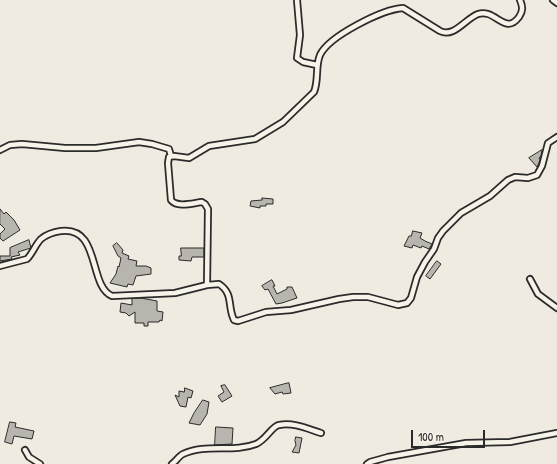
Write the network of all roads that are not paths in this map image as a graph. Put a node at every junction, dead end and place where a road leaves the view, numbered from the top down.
1 (297, 0) edge
2 (520, 0) edge
3 (553, 0) edge
4 (557, 3) edge
5 (317, 65) junction
6 (557, 137) edge
7 (0, 150) edge
8 (171, 156) junction
9 (0, 266) edge
10 (530, 279) dead end
11 (207, 285) junction
12 (557, 308) edge
13 (321, 433) dead end
14 (557, 433) edge
15 (25, 450) dead end
16 (40, 464) edge
17 (172, 464) edge
18 (367, 464) edge

1 - 5 street
2 - 5 street
3 - 4 street
5 - 8 street
6 - 11 street
7 - 8 street
8 - 11 street
9 - 11 street
10 - 12 street
13 - 17 street
14 - 18 street
15 - 16 street

